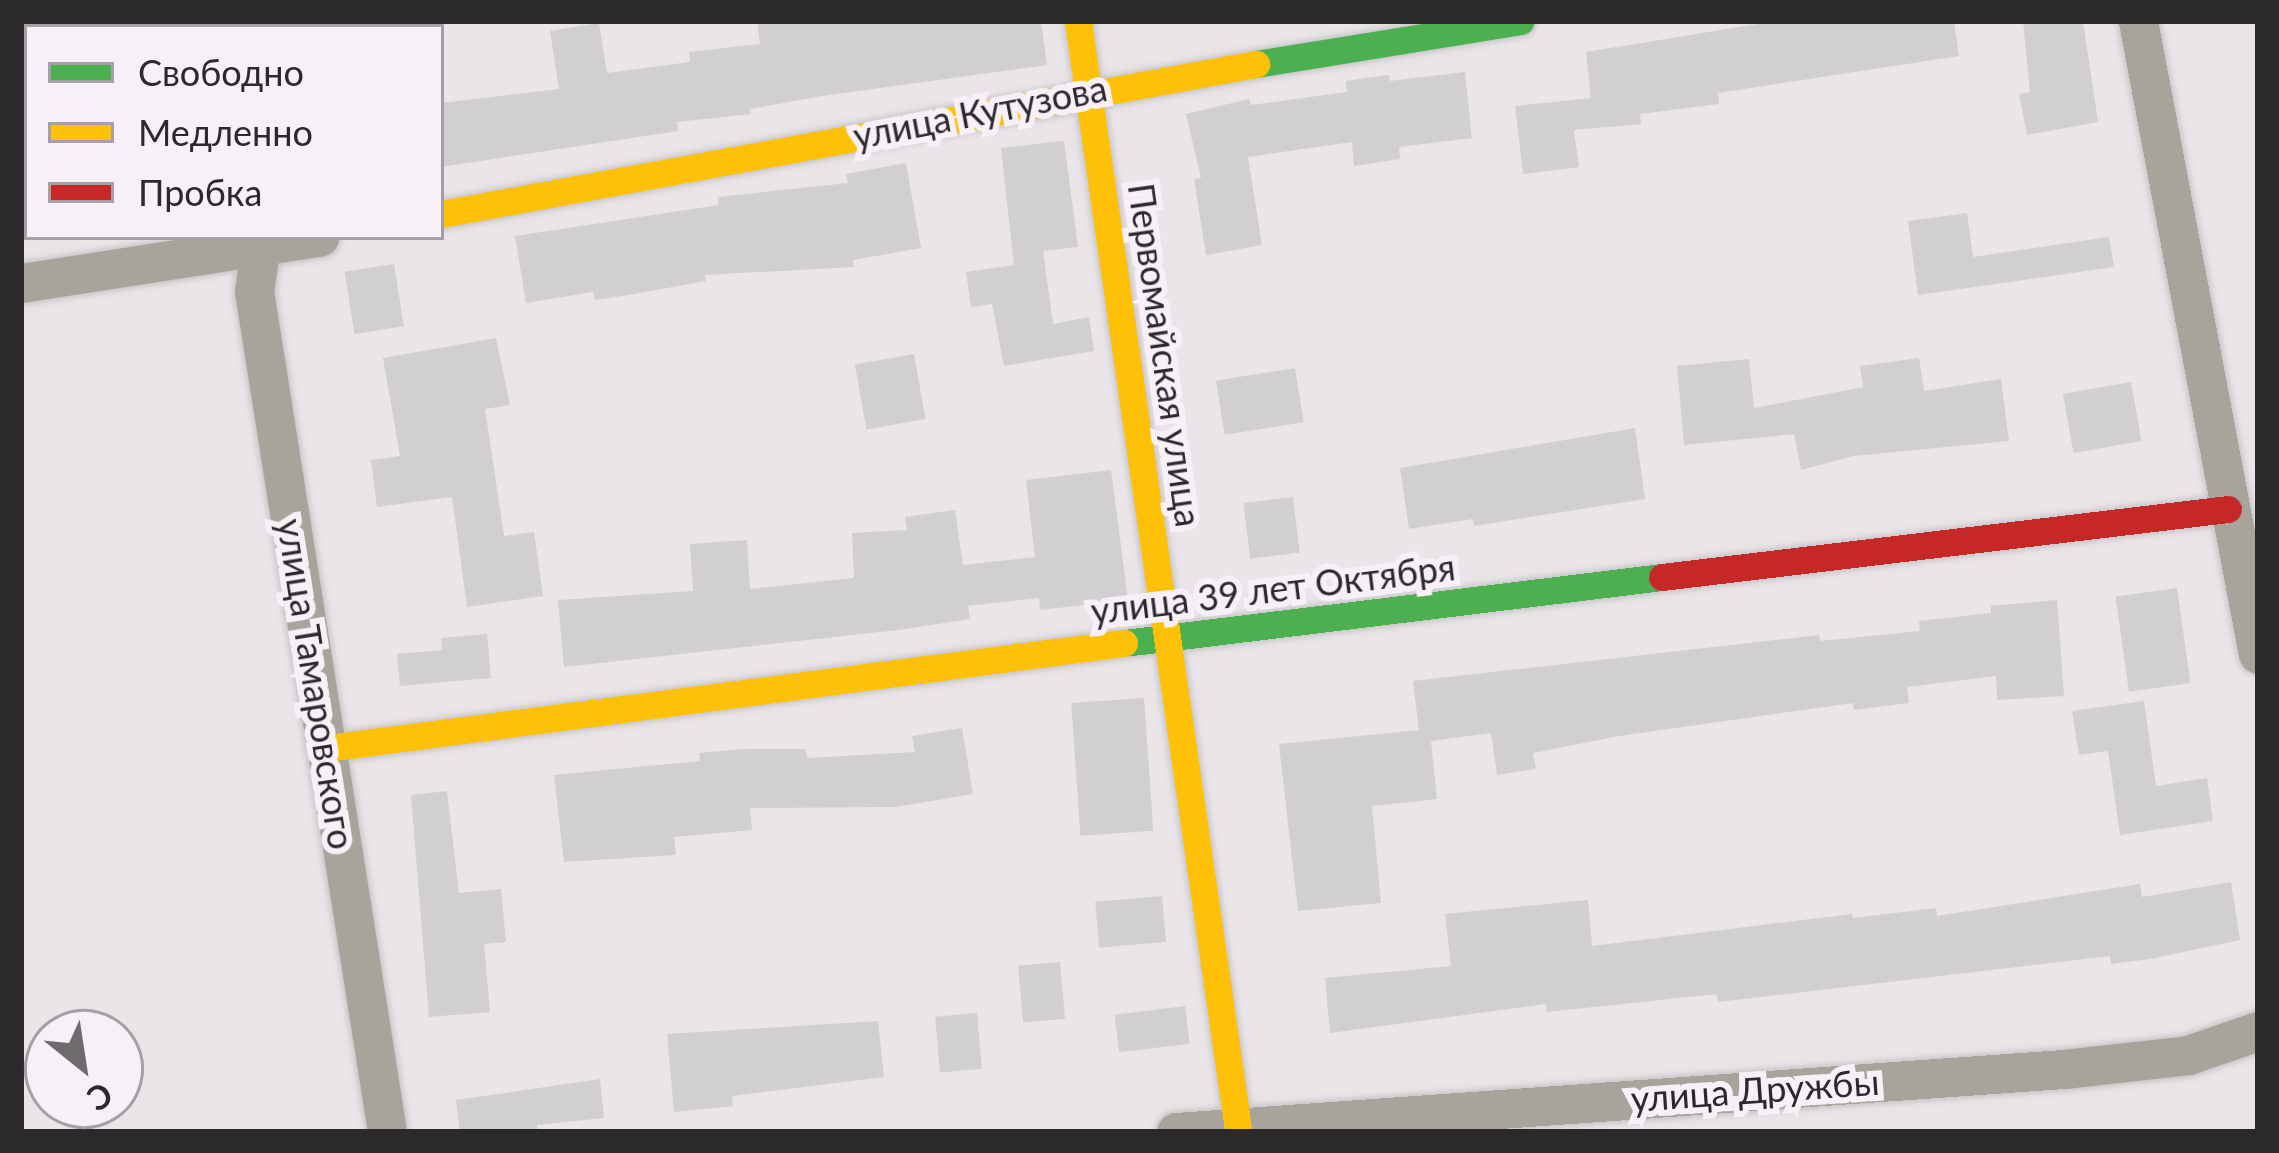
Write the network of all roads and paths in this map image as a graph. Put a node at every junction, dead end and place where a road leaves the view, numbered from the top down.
1 (1078, 21) edge
2 (1521, 21) edge
3 (2138, 21) edge
4 (1091, 91) junction
5 (444, 213) edge
6 (263, 242) edge
7 (21, 283) edge
8 (2228, 509) junction
9 (1169, 637) junction
10 (2258, 654) edge
11 (327, 748) junction
12 (2258, 1031) edge
13 (1238, 1128) junction
14 (387, 1132) edge
15 (1176, 1132) edge

1 - 4 street, Первомайская улица
2 - 4 street, улица Кутузова
3 - 8 street
4 - 5 street, улица Кутузова
4 - 9 street, Первомайская улица
6 - 7 street
6 - 11 street, улица Тамаровского
8 - 9 street, улица 39 лет Октября
8 - 10 street
9 - 11 street, улица 39 лет Октября
9 - 13 street, Первомайская улица
11 - 14 street, улица Тамаровского
12 - 13 street, улица Дружбы
13 - 15 street, улица Дружбы

